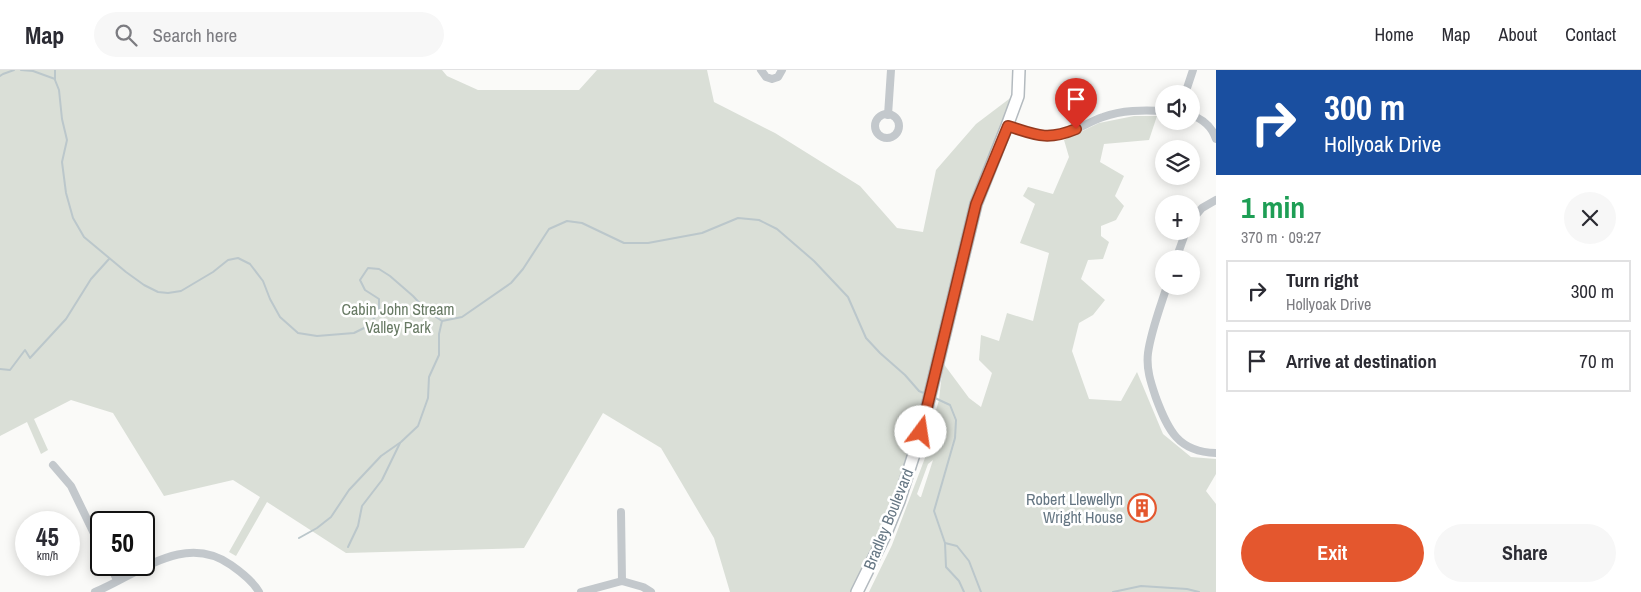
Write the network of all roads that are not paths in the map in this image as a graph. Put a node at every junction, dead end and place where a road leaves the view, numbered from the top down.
1 (762, 70) edge
2 (782, 70) edge
3 (891, 70) edge
4 (1020, 70) edge
5 (1193, 70) edge
6 (1188, 85) edge
7 (1155, 110) edge
8 (888, 115) dead end
9 (1200, 119) edge
10 (1008, 126) junction
11 (1216, 139) edge
12 (1216, 200) edge
13 (1200, 210) edge
14 (1164, 295) edge
15 (1216, 453) edge
16 (53, 465) dead end
17 (621, 512) dead end
18 (90, 525) edge
19 (116, 576) edge
20 (118, 580) junction
21 (622, 581) junction
22 (95, 592) edge
23 (259, 592) edge
24 (581, 592) edge
25 (651, 592) edge
26 (857, 592) edge

1 - 2 street
3 - 8 street
4 - 10 main road, Bradley Boulevard
5 - 6 street
7 - 10 street
9 - 11 street
10 - 26 main road, Bradley Boulevard
12 - 13 street
14 - 15 street
16 - 18 street
17 - 21 street
19 - 20 street
20 - 22 street
20 - 23 street
21 - 24 street
21 - 25 street

